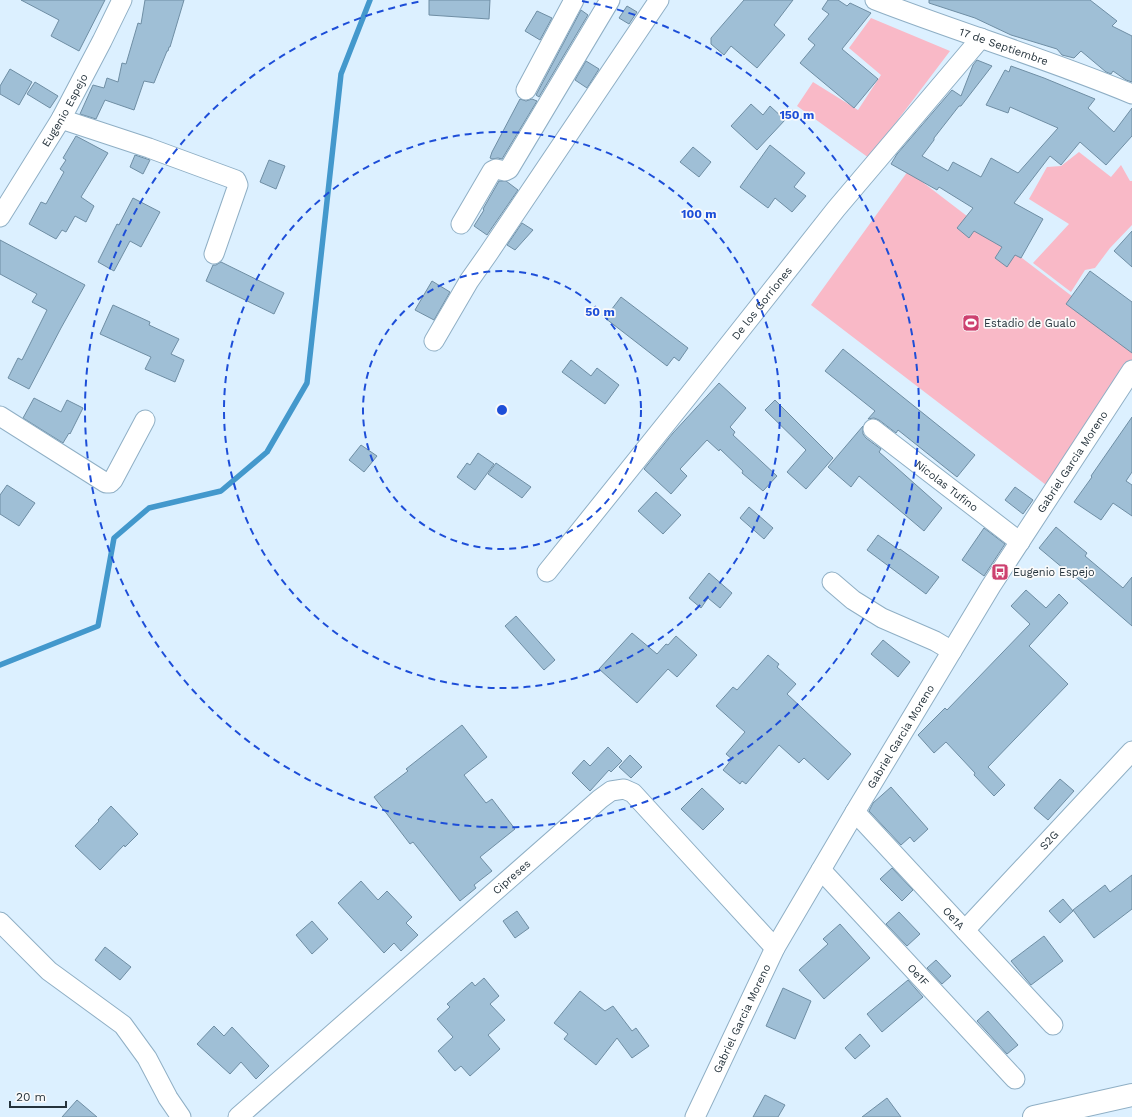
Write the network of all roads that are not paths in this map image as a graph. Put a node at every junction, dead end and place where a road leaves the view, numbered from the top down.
1 (122, 0) edge
2 (574, 0) edge
3 (610, 0) edge
4 (659, 0) edge
5 (875, 0) edge
6 (900, 4) edge
7 (981, 38) junction
8 (526, 90) dead end
9 (1132, 94) edge
10 (61, 118) junction
11 (0, 217) edge
12 (461, 224) dead end
13 (214, 254) dead end
14 (434, 341) dead end
15 (1132, 370) edge
16 (0, 416) edge
17 (145, 420) dead end
18 (873, 429) dead end
19 (1020, 542) junction
20 (547, 572) dead end
21 (832, 582) dead end
22 (952, 651) junction
23 (1132, 751) edge
24 (855, 812) junction
25 (822, 870) junction
26 (0, 922) edge
27 (965, 930) junction
28 (775, 948) junction
29 (1054, 1025) dead end
30 (1015, 1079) dead end
31 (1132, 1095) edge
32 (181, 1117) edge
33 (238, 1117) edge
34 (695, 1117) edge
35 (1034, 1117) edge

1 - 10 street, Eugenio Espejo
2 - 8 street
3 - 12 street
4 - 14 street
5 - 6 street, 17 de Septiembre
6 - 7 street, 17 de Septiembre
7 - 9 street, 17 de Septiembre
7 - 20 street, De los Gorriones
10 - 11 street, Eugenio Espejo
10 - 13 street
15 - 19 street, Gabriel Garcia Moreno
16 - 17 street
18 - 19 street, Nicolas Tufino
19 - 22 street, Gabriel Garcia Moreno
21 - 22 street
22 - 24 street, Gabriel Garcia Moreno
23 - 27 street, S2G
24 - 25 street, Gabriel Garcia Moreno
24 - 27 street, Oe1A
25 - 28 street, Gabriel Garcia Moreno
25 - 30 street, Oe1F
26 - 32 street
27 - 29 street, Oe1A
28 - 33 street, Cipreses
28 - 34 street, Gabriel Garcia Moreno
31 - 35 highway

